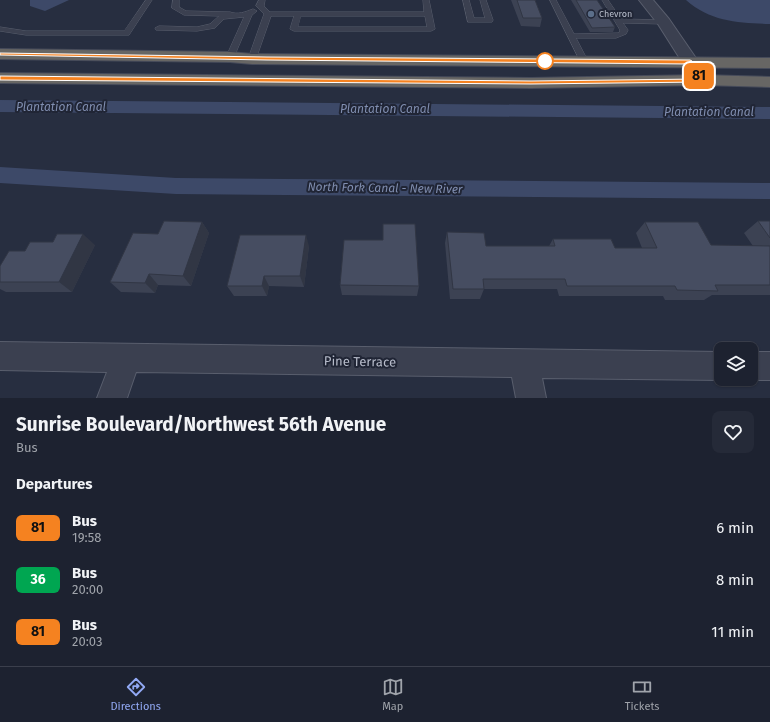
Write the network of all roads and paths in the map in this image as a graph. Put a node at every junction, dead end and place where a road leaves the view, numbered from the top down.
1 (149, 0) edge
2 (176, 0) edge
3 (426, 0) edge
4 (466, 0) edge
5 (483, 0) edge
6 (553, 0) edge
7 (605, 0) edge
8 (646, 0) edge
9 (261, 3) edge
10 (249, 14) junction
11 (268, 14) junction
12 (298, 14) junction
13 (428, 14) junction
14 (235, 15) junction
15 (620, 22) junction
16 (664, 22) junction
17 (159, 28) dead end
18 (0, 29) edge
19 (572, 36) junction
20 (0, 54) edge
21 (230, 57) junction
22 (252, 58) junction
23 (584, 61) junction
24 (690, 62) junction
25 (770, 64) edge
26 (0, 78) edge
27 (126, 79) junction
28 (702, 80) junction
29 (770, 82) edge
30 (0, 356) edge
31 (127, 358) junction
32 (524, 363) junction
33 (714, 366) edge
34 (758, 366) edge
35 (770, 366) edge
36 (112, 398) edge
37 (532, 398) edge

1 - 18 lane
2 - 14 lane
3 - 13 lane
4 - 5 lane
6 - 19 lane
7 - 15 lane
8 - 16 street
9 - 10 lane
9 - 11 lane
10 - 14 lane
10 - 21 lane
11 - 12 lane
11 - 22 lane
12 - 13 lane
12 - 13 lane
14 - 17 lane
15 - 16 lane
15 - 19 lane
16 - 24 street
19 - 23 lane
20 - 21 highway
21 - 22 highway
22 - 23 highway
22 - 27 highway
23 - 24 highway
24 - 25 highway
24 - 28 street
26 - 27 highway
27 - 28 highway
28 - 29 highway
30 - 31 street, Pine Terrace
31 - 32 street, Pine Terrace
31 - 36 street
32 - 33 street, Pine Terrace
32 - 37 street
34 - 35 street

